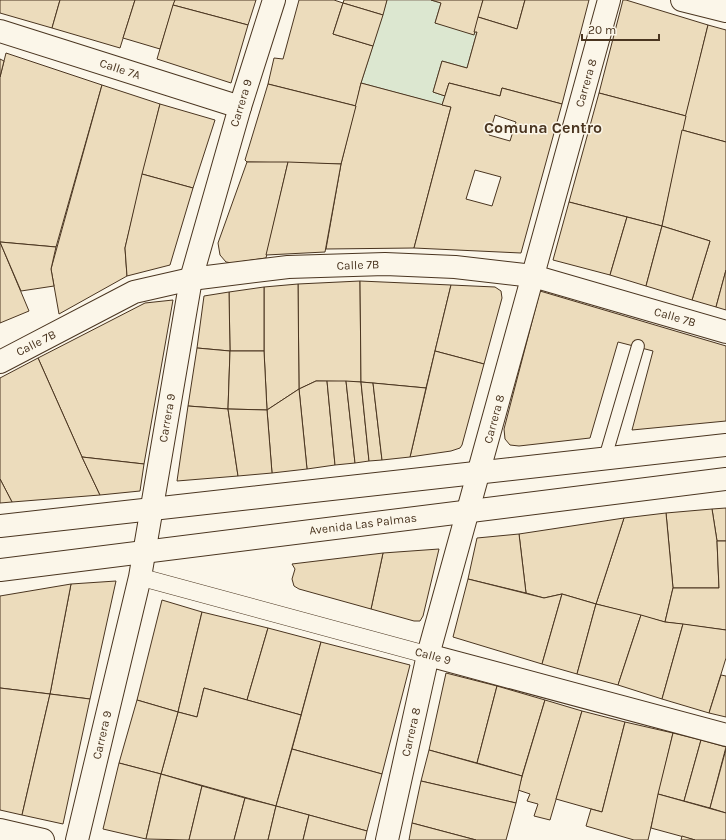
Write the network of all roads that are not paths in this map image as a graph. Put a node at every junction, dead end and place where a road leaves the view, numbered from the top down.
1 (274, 0) edge
2 (609, 0) edge
3 (682, 0) edge
4 (726, 11) edge
5 (0, 31) edge
6 (240, 107) junction
7 (533, 276) junction
8 (191, 279) junction
9 (726, 332) edge
10 (638, 346) dead end
11 (0, 362) edge
12 (726, 445) edge
13 (606, 458) junction
14 (479, 473) junction
15 (726, 478) edge
16 (152, 508) junction
17 (467, 511) junction
18 (0, 526) edge
19 (144, 552) junction
20 (0, 570) edge
21 (140, 577) junction
22 (428, 655) junction
23 (726, 735) edge
24 (0, 830) edge
25 (43, 840) edge
26 (77, 840) edge
27 (387, 840) edge

1 - 6 street, Carrera 9
2 - 7 street, Carrera 8
3 - 4 street
5 - 6 street, Calle 7A
6 - 8 street, Carrera 9
7 - 8 street, Calle 7B
7 - 9 street, Calle 7B
7 - 14 street, Carrera 8
8 - 11 street, Calle 7B
8 - 16 street, Carrera 9
10 - 13 lane
12 - 13 street
13 - 14 street
14 - 16 street
14 - 17 street, Carrera 8
15 - 17 street, Avenida Las Palmas
16 - 18 street
16 - 19 street, Carrera 9
17 - 19 street, Avenida Las Palmas
17 - 22 street, Carrera 8
19 - 20 street, Avenida Las Palmas
19 - 21 street, Carrera 9
21 - 22 street, Calle 9
21 - 26 street, Carrera 9
22 - 23 street, Calle 9
22 - 27 street, Carrera 8
24 - 25 street

